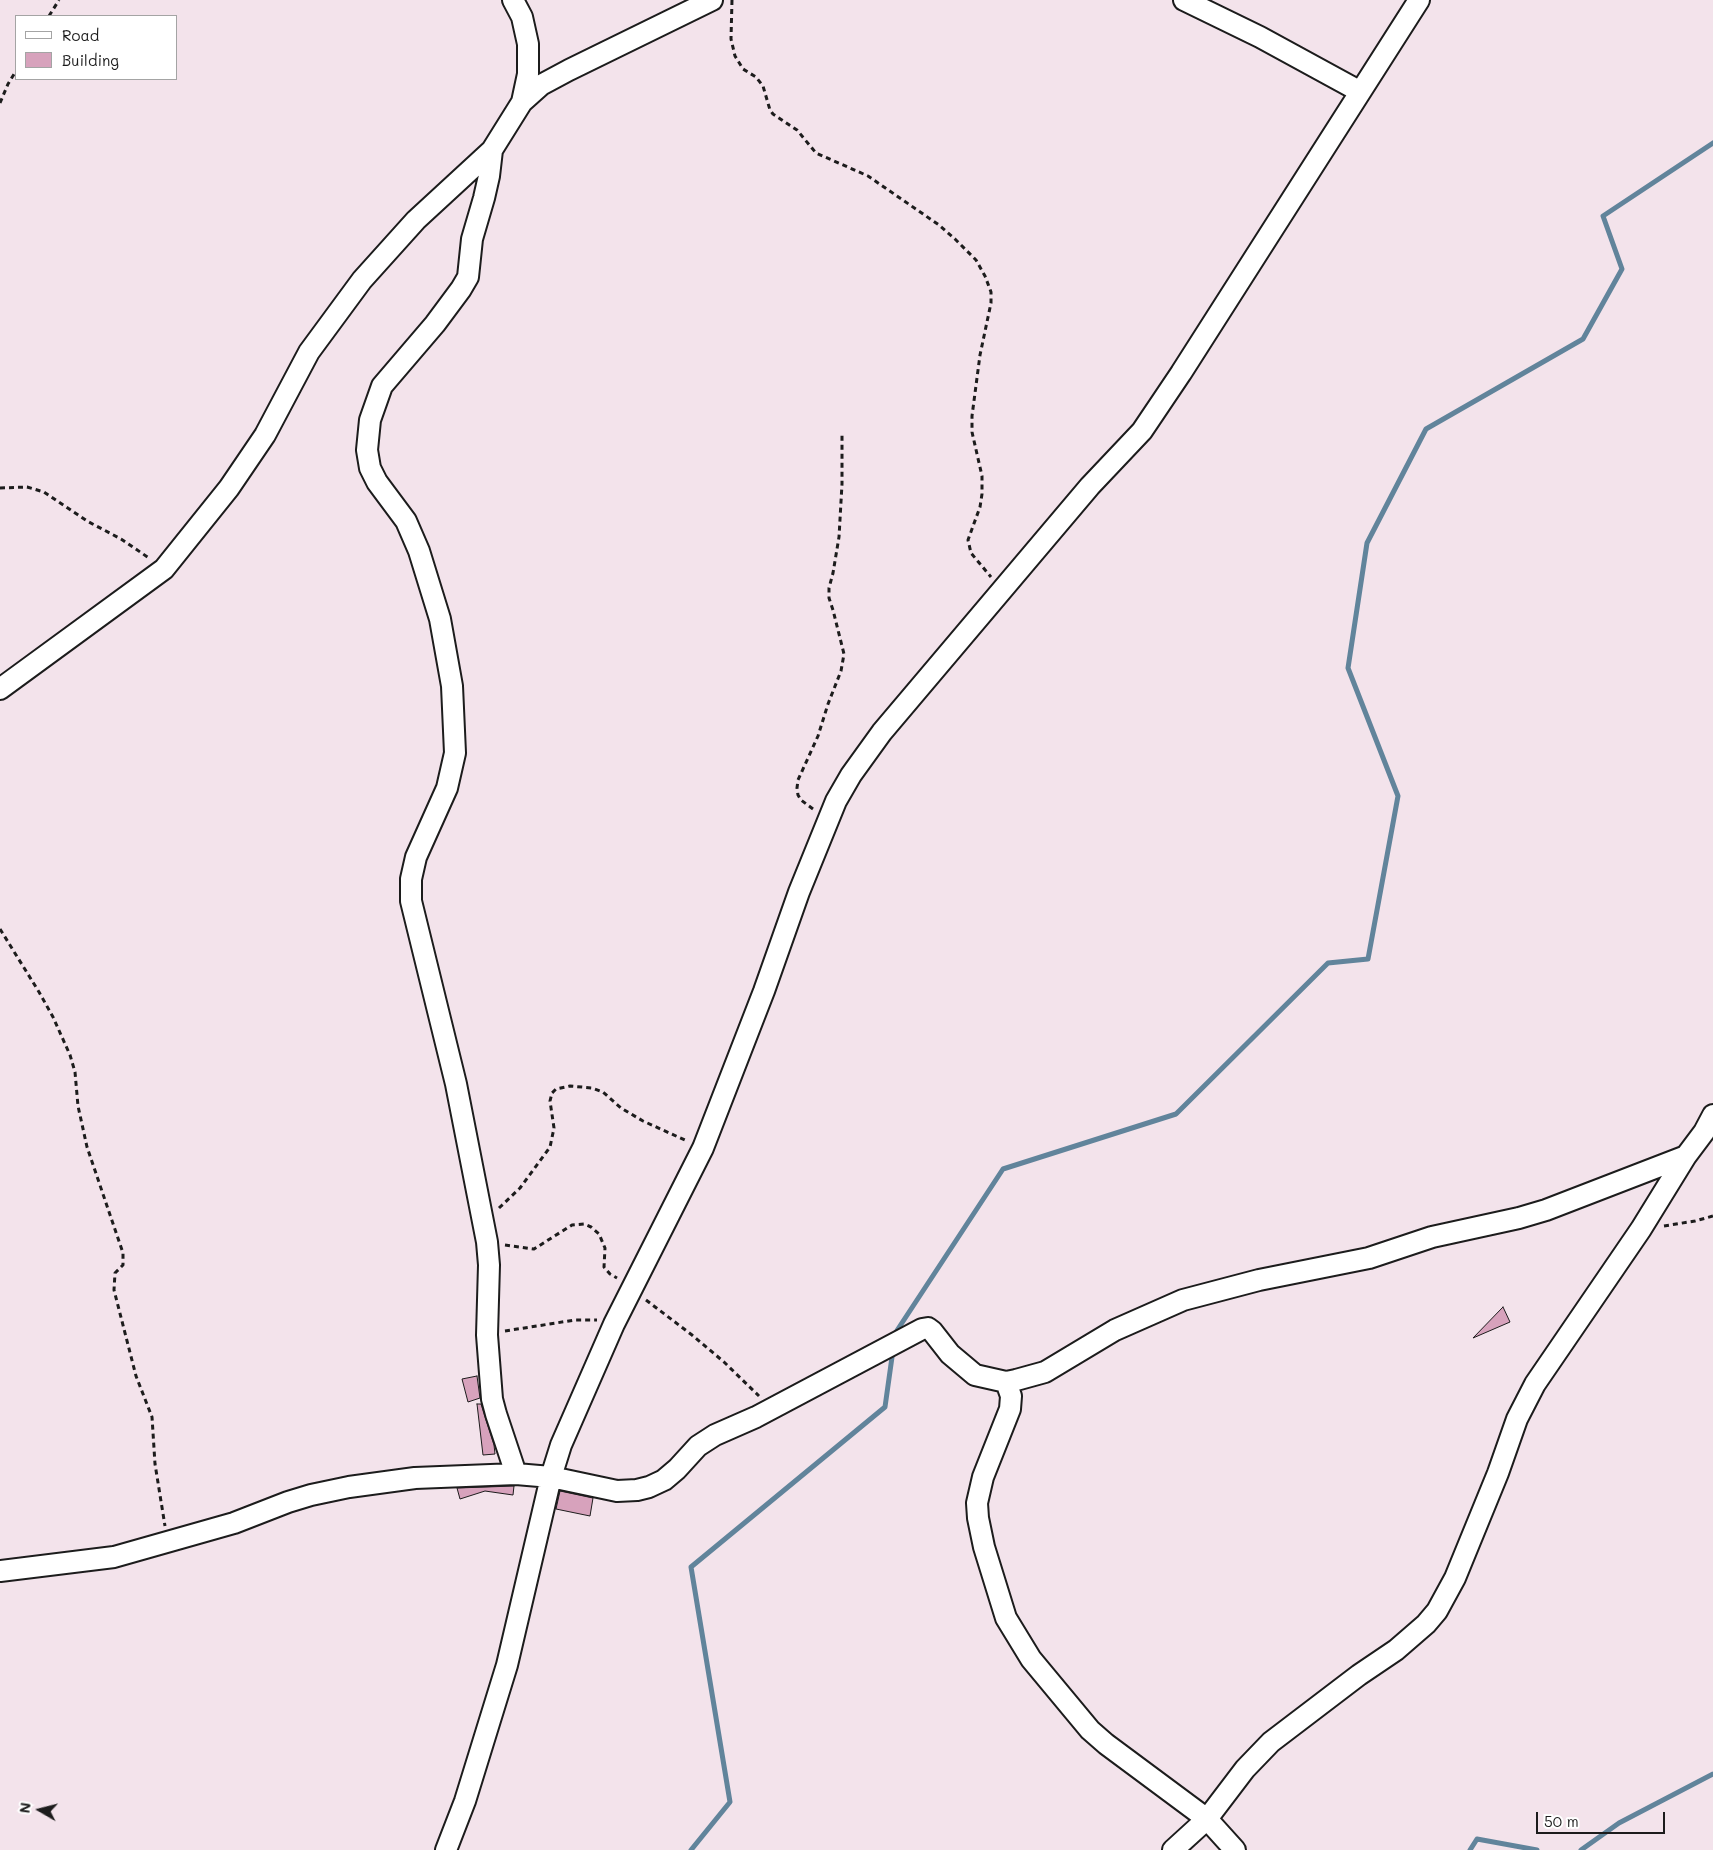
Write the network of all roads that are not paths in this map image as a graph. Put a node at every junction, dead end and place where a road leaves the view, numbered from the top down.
1 (513, 0) edge
2 (712, 0) edge
3 (1184, 0) edge
4 (1418, 0) edge
5 (1359, 91) junction
6 (522, 102) junction
7 (492, 150) junction
8 (0, 689) edge
9 (1713, 1115) edge
10 (1686, 1156) junction
11 (1006, 1382) junction
12 (516, 1474) junction
13 (551, 1477) junction
14 (0, 1572) edge
15 (1207, 1819) junction
16 (446, 1850) edge
17 (1173, 1850) edge
18 (1235, 1850) edge

1 - 6 street
2 - 6 street
3 - 5 street
4 - 5 street
5 - 13 street
6 - 7 street
7 - 8 street
7 - 12 street
9 - 10 street
10 - 11 street
10 - 15 street
11 - 13 street
11 - 15 street
12 - 13 street
12 - 14 street
13 - 16 street
15 - 17 street
15 - 18 street

